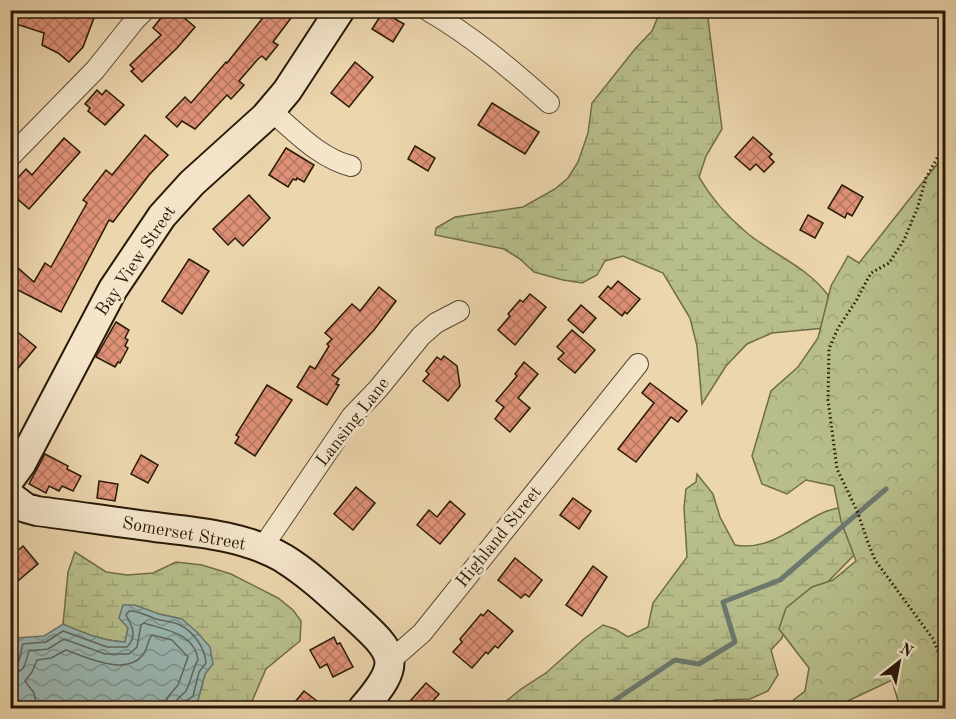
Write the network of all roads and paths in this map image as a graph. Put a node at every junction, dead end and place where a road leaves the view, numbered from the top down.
1 (145, 10) edge
2 (340, 10) edge
3 (428, 10) edge
4 (549, 103) dead end
5 (270, 110) junction
6 (945, 142) edge
7 (10, 157) edge
8 (351, 166) dead end
9 (459, 311) dead end
10 (638, 364) dead end
11 (10, 479) edge
12 (10, 496) edge
13 (262, 548) junction
14 (390, 661) junction
15 (945, 670) edge
16 (363, 708) edge

1 - 7 street
2 - 5 street, Bay View Street
3 - 4 street
5 - 8 street
5 - 11 street, Bay View Street
6 - 15 path
9 - 13 street, Lansing Lane
10 - 14 street, Highland Street
12 - 13 street, Somerset Street
13 - 14 street, Somerset Street
14 - 16 street, Highland Street

